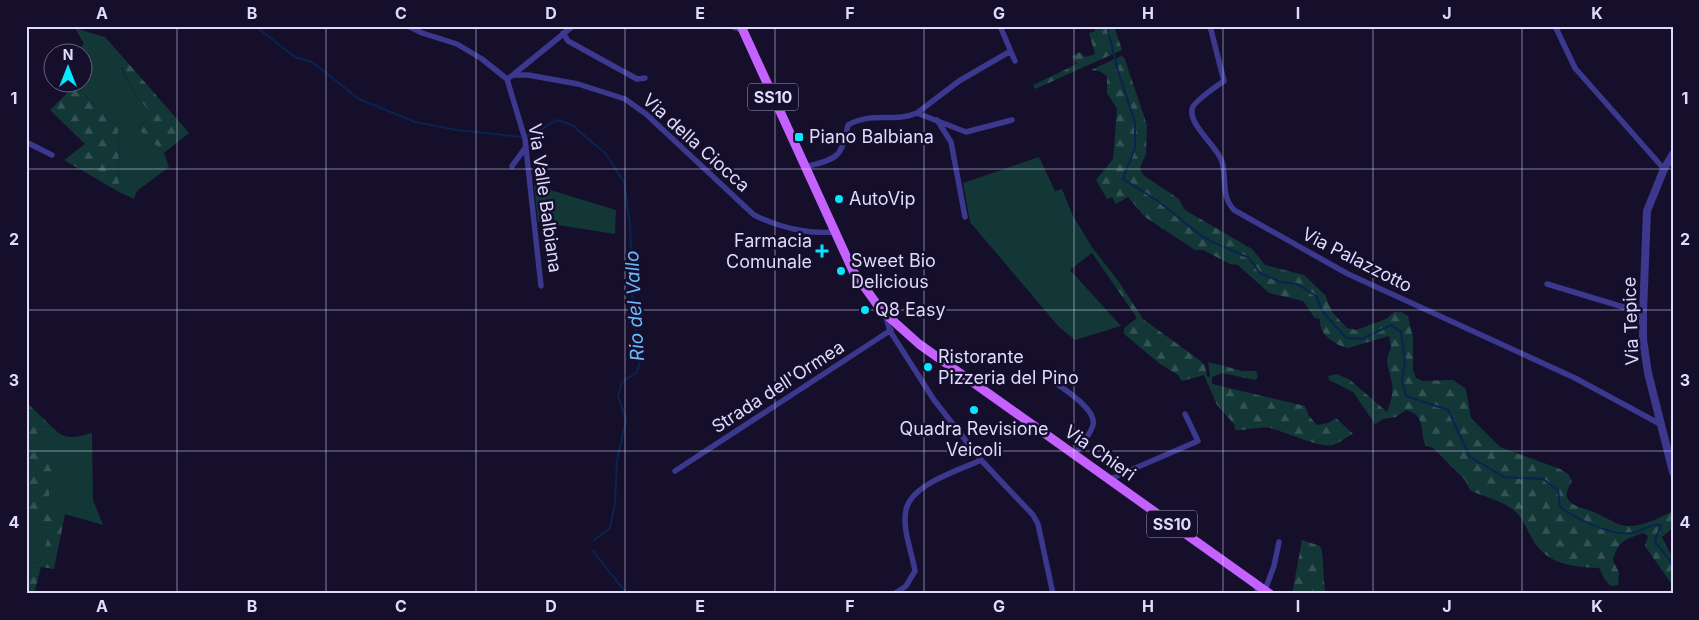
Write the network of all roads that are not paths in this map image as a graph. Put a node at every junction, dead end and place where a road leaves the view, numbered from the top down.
1 (408, 26) edge
2 (573, 26) edge
3 (730, 26) edge
4 (1000, 26) edge
5 (1210, 26) edge
6 (1555, 26) edge
7 (744, 30) edge
8 (563, 34) junction
9 (1009, 52) junction
10 (1015, 62) dead end
11 (513, 75) junction
12 (645, 78) dead end
13 (507, 79) junction
14 (917, 113) junction
15 (937, 120) junction
16 (1012, 120) dead end
17 (26, 142) edge
18 (526, 147) junction
19 (1673, 154) edge
20 (52, 155) dead end
21 (512, 166) dead end
22 (805, 167) junction
23 (1664, 169) junction
24 (965, 217) dead end
25 (834, 232) junction
26 (1546, 284) dead end
27 (541, 286) dead end
28 (1643, 313) junction
29 (893, 328) junction
30 (1056, 383) dead end
31 (1185, 414) dead end
32 (1660, 424) junction
33 (1075, 454) junction
34 (981, 460) junction
35 (674, 471) dead end
36 (1673, 472) edge
37 (1110, 480) junction
38 (1279, 542) dead end
39 (1260, 592) edge
40 (894, 594) edge
41 (1053, 594) edge

1 - 13 street
2 - 8 street
3 - 7 street, Via Chieri
4 - 9 street
5 - 32 street, Via Palazzotto
6 - 23 street
7 - 22 main road, Via Chieri / SS10
8 - 11 street
8 - 12 street
9 - 10 street
9 - 14 street
11 - 13 street
11 - 25 street, Via della Ciocca
13 - 18 street, Via Valle Balbiana
14 - 15 street
14 - 22 street
15 - 16 street
15 - 24 street
17 - 20 street
18 - 21 street
18 - 27 street, Via Valle Balbiana
19 - 23 street, Via Tepice
22 - 25 main road, Via Chieri / SS10
23 - 28 street, Via Tepice
25 - 29 main road, Via Chieri / SS10
26 - 28 street
28 - 32 street, Via Tepice
29 - 33 main road, Via Chieri / SS10
29 - 34 street
29 - 35 street, Strada dell'Ormea
30 - 33 street
31 - 37 street
32 - 36 street, Via Tepice
33 - 37 main road, Via Chieri / SS10
34 - 40 street
34 - 41 street
37 - 39 main road, Via Chieri / SS10
38 - 39 street, Via Chieri

